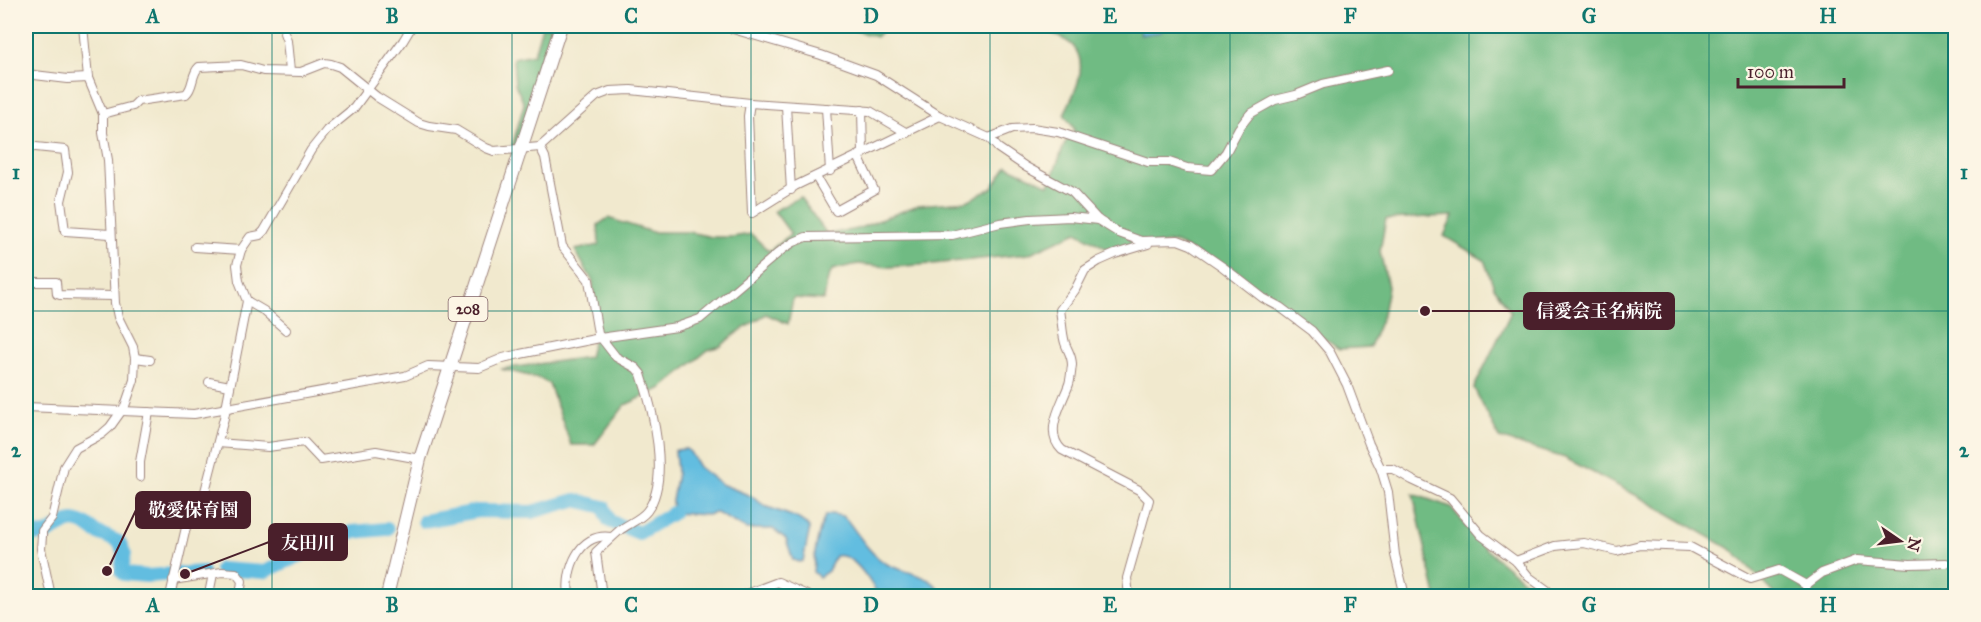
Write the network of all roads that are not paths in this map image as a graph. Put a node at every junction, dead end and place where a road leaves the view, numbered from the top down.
1 (83, 26) edge
2 (412, 26) edge
3 (561, 26) edge
4 (723, 26) edge
5 (284, 33) dead end
6 (1388, 70) dead end
7 (290, 72) junction
8 (26, 74) edge
9 (88, 78) junction
10 (368, 90) junction
11 (750, 103) junction
12 (786, 106) junction
13 (825, 108) junction
14 (862, 110) junction
15 (103, 114) junction
16 (940, 116) junction
17 (907, 133) junction
18 (988, 138) junction
19 (26, 146) edge
20 (540, 147) junction
21 (520, 149) junction
22 (860, 155) junction
23 (830, 171) junction
24 (816, 177) junction
25 (790, 190) junction
26 (1098, 220) junction
27 (110, 234) junction
28 (1167, 240) junction
29 (195, 247) dead end
30 (241, 250) junction
31 (26, 282) edge
32 (114, 296) junction
33 (247, 302) junction
34 (286, 330) dead end
35 (600, 338) junction
36 (135, 357) junction
37 (150, 360) dead end
38 (449, 368) junction
39 (208, 382) dead end
40 (230, 386) junction
41 (26, 407) edge
42 (225, 408) junction
43 (122, 411) junction
44 (149, 412) junction
45 (218, 443) junction
46 (420, 459) junction
47 (1381, 469) junction
48 (140, 477) dead end
49 (611, 537) junction
50 (1516, 561) junction
51 (1946, 563) dead end
52 (213, 574) junction
53 (174, 575) junction
54 (242, 581) junction
55 (252, 585) dead end
56 (1806, 585) junction
57 (209, 594) dead end
58 (51, 597) edge
59 (170, 597) edge
60 (240, 597) edge
61 (387, 597) edge
62 (569, 597) edge
63 (602, 597) edge
64 (741, 597) edge
65 (809, 597) edge
66 (1129, 597) edge
67 (1405, 597) edge
68 (1551, 597) edge
69 (1807, 597) edge

1 - 9 street
2 - 10 street
3 - 21 highway, 208
4 - 16 street
5 - 7 street
6 - 18 street
7 - 10 street
7 - 15 street
8 - 9 street
9 - 15 street
10 - 21 street
10 - 30 street
11 - 12 street
11 - 20 street
11 - 25 street
12 - 13 street
12 - 25 street
13 - 14 street
13 - 23 street
14 - 17 street
14 - 22 street
15 - 27 street
16 - 17 street
16 - 18 street
17 - 22 street
18 - 26 street
19 - 27 street
20 - 21 street
20 - 35 street
21 - 38 highway, 208
22 - 23 street
22 - 24 street
23 - 24 street
24 - 25 street
26 - 28 street
26 - 35 street
27 - 32 street
28 - 47 street
28 - 66 street
29 - 30 street
30 - 33 street
31 - 32 street
32 - 36 street
33 - 34 street
33 - 40 street
35 - 38 street
35 - 49 street
36 - 37 street
36 - 43 street
38 - 42 street
38 - 46 highway, 208
39 - 40 street
40 - 42 street
41 - 43 street
42 - 44 street
42 - 45 street
43 - 44 street
43 - 58 street
44 - 48 street
45 - 46 street
45 - 53 street
46 - 61 highway, 208
47 - 50 street
47 - 67 street
49 - 62 street
49 - 63 street
50 - 56 street
50 - 68 street
51 - 56 street
52 - 53 street
52 - 54 street
52 - 57 street
53 - 59 street
54 - 55 street
54 - 60 street
56 - 69 street
64 - 65 street

